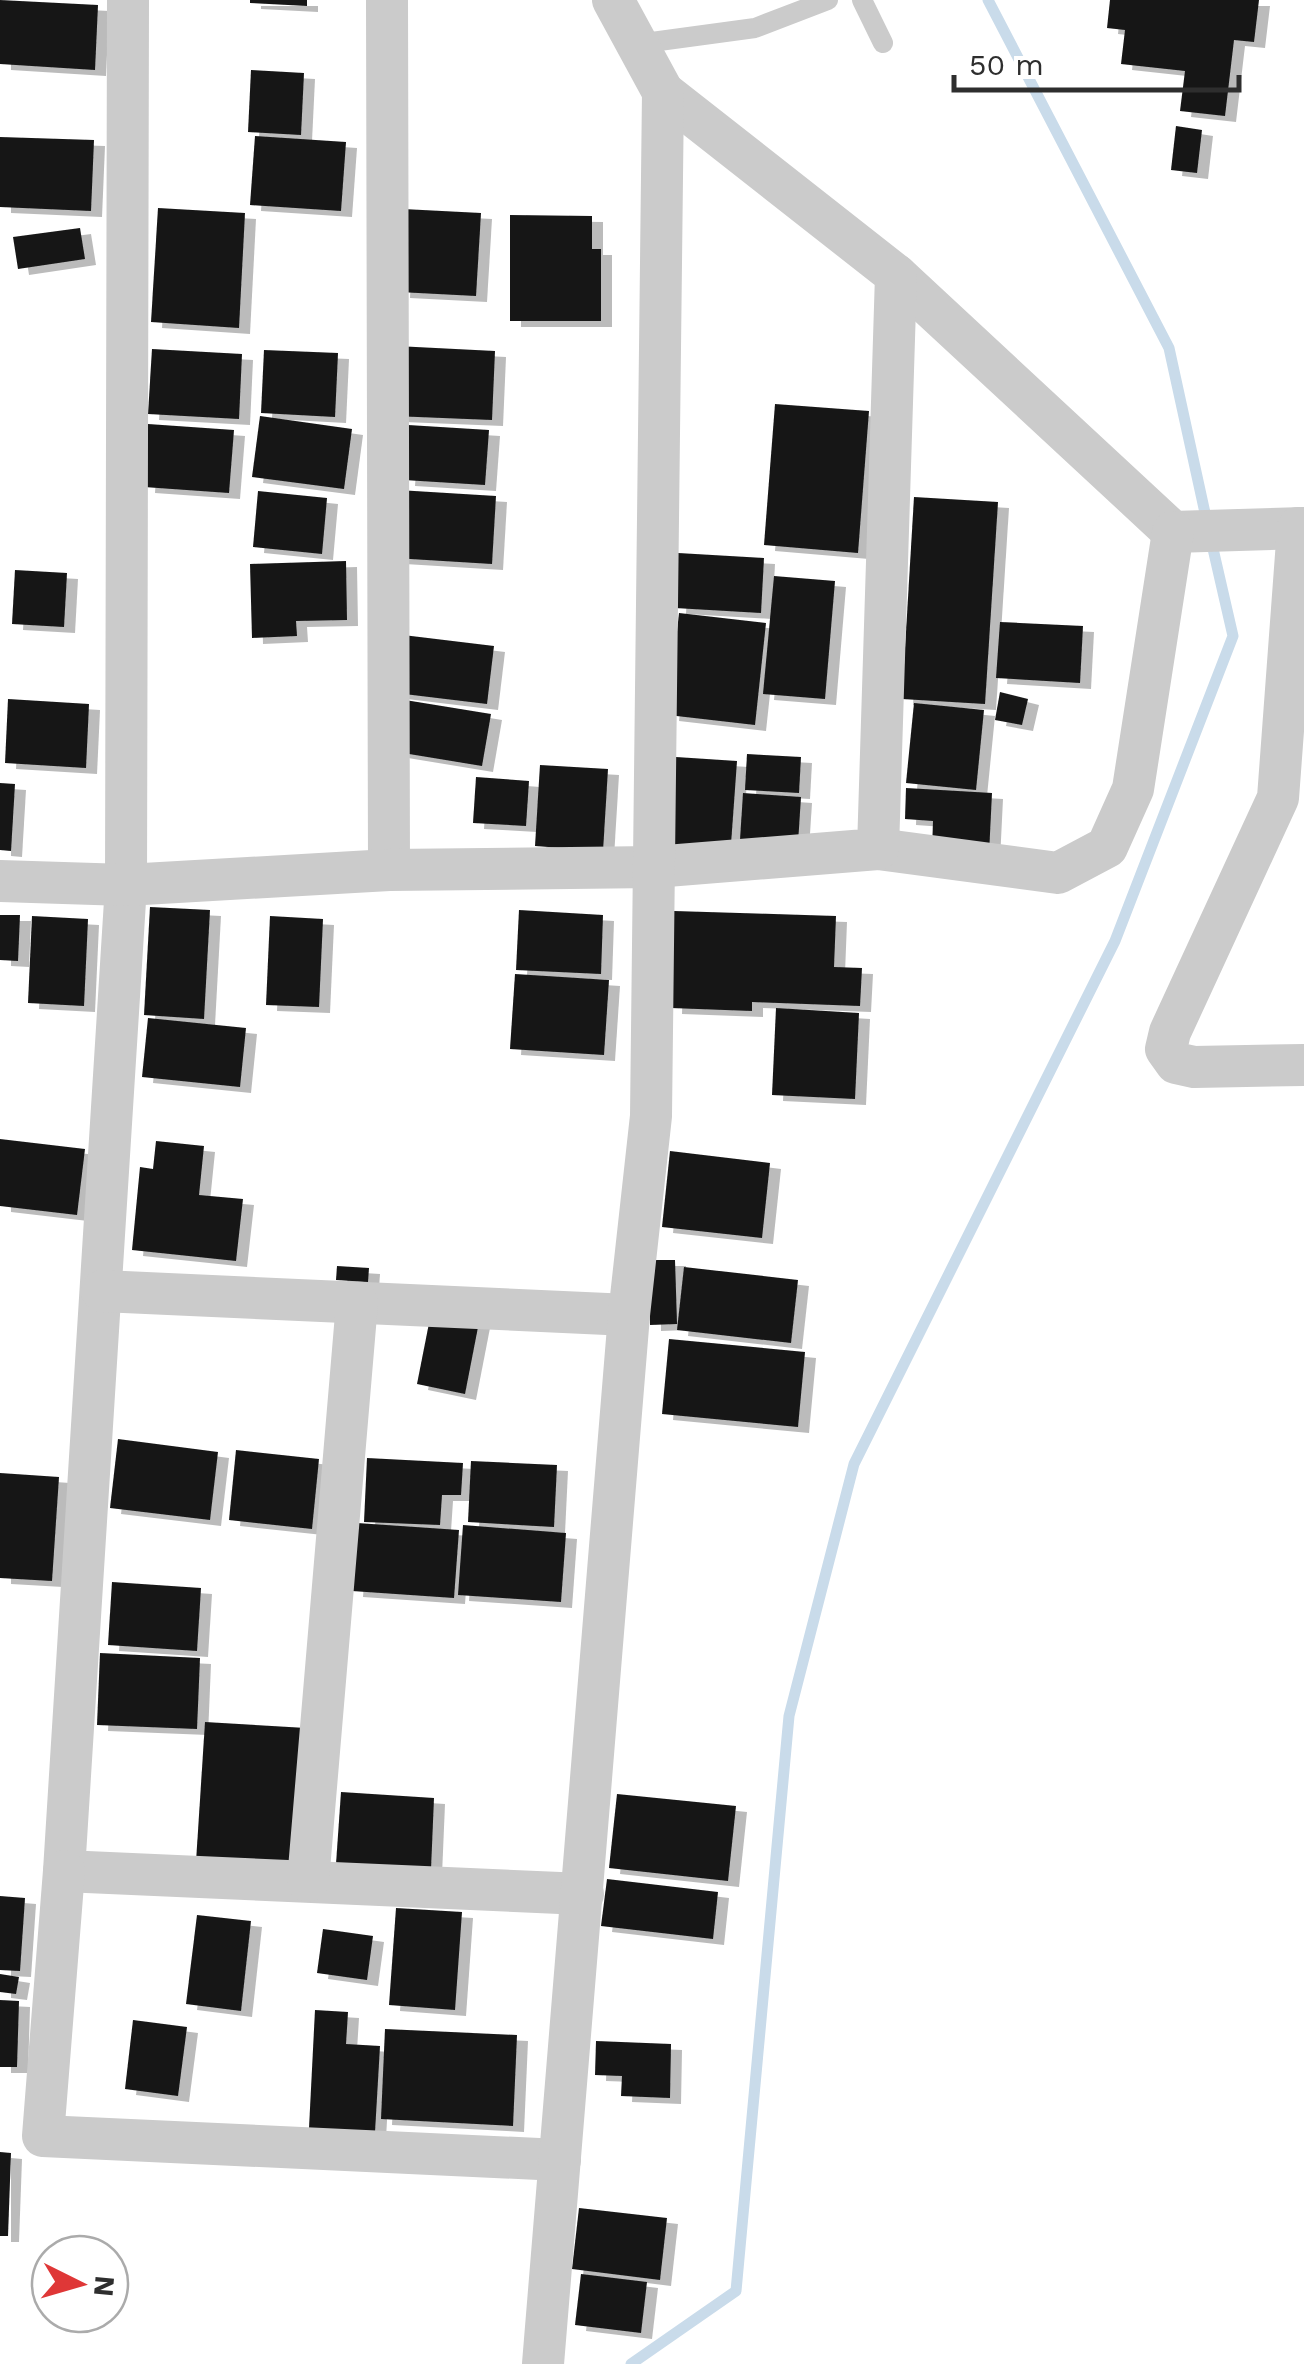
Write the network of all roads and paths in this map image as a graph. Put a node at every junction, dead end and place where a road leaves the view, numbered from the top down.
1 (128, 0) edge
2 (387, 0) edge
3 (613, 0) edge
4 (828, 0) edge
5 (862, 0) edge
6 (883, 43) dead end
7 (637, 44) junction
8 (663, 92) junction
9 (896, 275) junction
10 (1298, 528) edge
11 (1175, 532) junction
12 (1291, 798) edge
13 (878, 849) junction
14 (654, 867) junction
15 (388, 870) junction
16 (0, 881) edge
17 (126, 885) junction
18 (1304, 1064) edge
19 (102, 1291) junction
20 (357, 1303) junction
21 (629, 1315) junction
22 (64, 1870) junction
23 (308, 1881) junction
24 (583, 1894) junction
25 (560, 2160) junction
26 (543, 2364) edge

1 - 17 street
2 - 15 street
3 - 7 street
4 - 7 lane
5 - 6 lane
7 - 8 street
8 - 9 street
8 - 14 street
9 - 11 street
9 - 13 street
10 - 11 street
10 - 12 street
11 - 13 street
12 - 18 street
13 - 14 street
14 - 15 street
14 - 21 street
15 - 17 street
16 - 17 street
17 - 19 street
19 - 20 street
19 - 22 street
20 - 21 street
20 - 23 street
21 - 24 street
22 - 23 street
22 - 25 street
23 - 24 street
24 - 25 street
25 - 26 street

